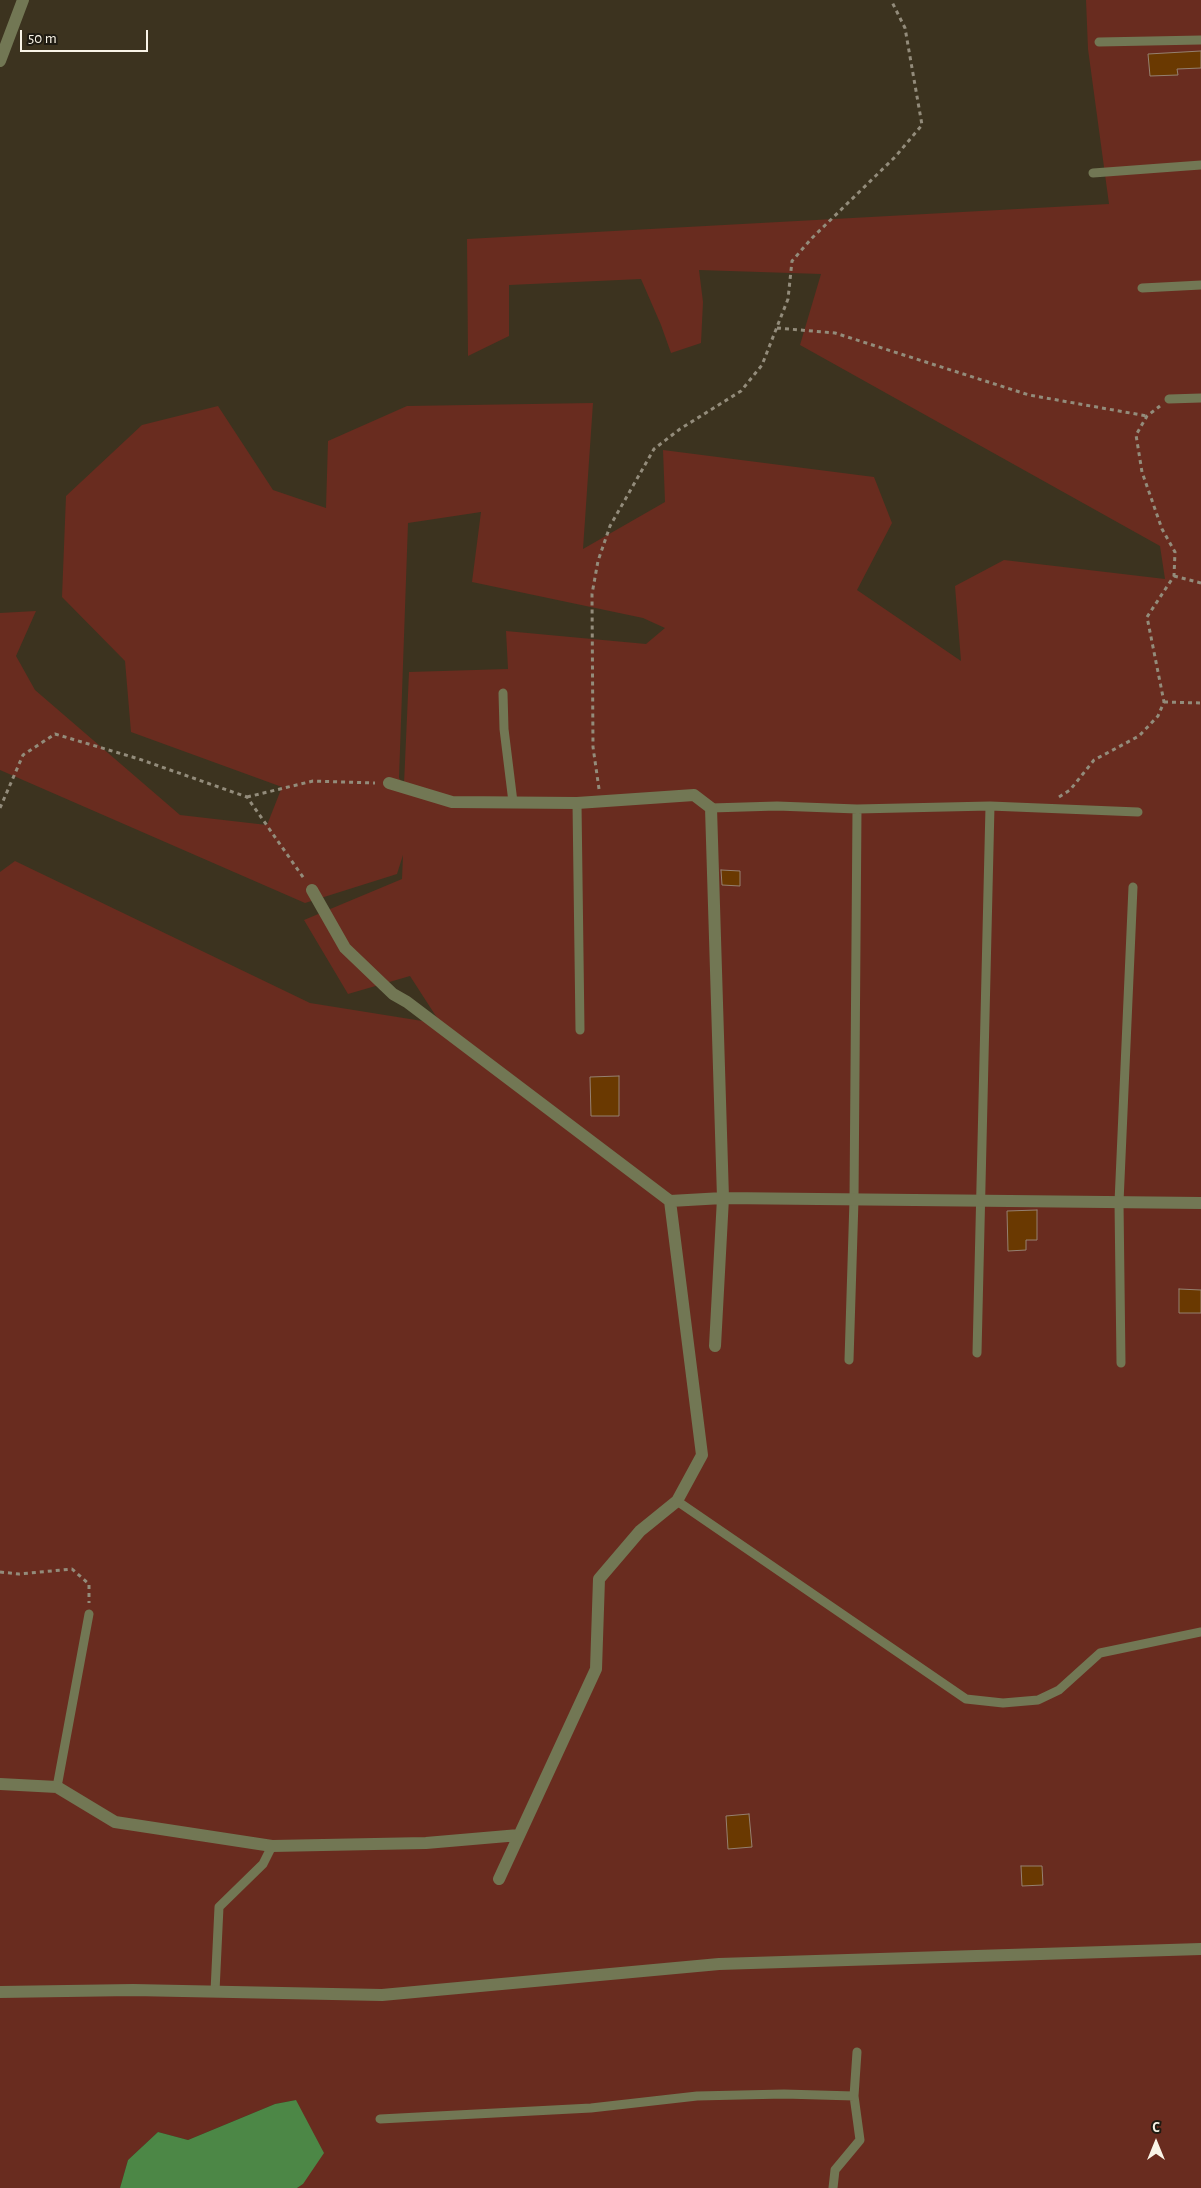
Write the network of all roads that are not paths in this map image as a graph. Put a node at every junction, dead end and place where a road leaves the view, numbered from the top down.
1 (23, 0) edge
2 (1201, 40) edge
3 (1099, 42) dead end
4 (0, 61) edge
5 (1201, 166) edge
6 (1093, 173) dead end
7 (1201, 285) edge
8 (1142, 288) dead end
9 (1201, 398) edge
10 (1169, 399) road end
11 (503, 693) dead end
12 (389, 784) road end
13 (513, 802) junction
14 (577, 803) junction
15 (990, 806) junction
16 (711, 808) junction
17 (857, 809) junction
18 (1138, 812) dead end
19 (1133, 887) dead end
20 (312, 890) road end
21 (580, 1030) dead end
22 (723, 1198) junction
23 (854, 1200) junction
24 (670, 1201) junction
25 (982, 1201) junction
26 (1119, 1202) junction
27 (1201, 1203) edge
28 (715, 1346) dead end
29 (977, 1353) dead end
30 (849, 1360) dead end
31 (1121, 1363) dead end
32 (677, 1501) junction
33 (89, 1614) road end
34 (1201, 1632) edge
35 (0, 1784) edge
36 (57, 1787) junction
37 (519, 1835) junction
38 (272, 1846) junction
39 (499, 1879) dead end
40 (1201, 1949) edge
41 (215, 1991) junction
42 (0, 1992) edge
43 (857, 2052) dead end
44 (854, 2096) junction
45 (380, 2120) dead end
46 (833, 2188) edge

1 - 4 street
2 - 3 lane
5 - 6 lane
7 - 8 lane
9 - 10 lane
11 - 13 lane
12 - 13 street
13 - 14 street
14 - 16 street
14 - 21 lane
15 - 17 lane
15 - 18 lane
15 - 25 lane
16 - 17 lane
16 - 22 street
17 - 23 lane
19 - 26 lane
20 - 24 street
22 - 23 street
22 - 24 street
22 - 28 street
23 - 25 street
23 - 30 lane
24 - 32 street
25 - 26 street
25 - 29 lane
26 - 27 street
26 - 31 lane
32 - 34 lane
32 - 37 street
33 - 36 lane
35 - 36 street
36 - 38 street
37 - 38 street
37 - 39 street
38 - 41 lane
40 - 41 street
41 - 42 street
43 - 44 lane
44 - 45 lane
44 - 46 lane

